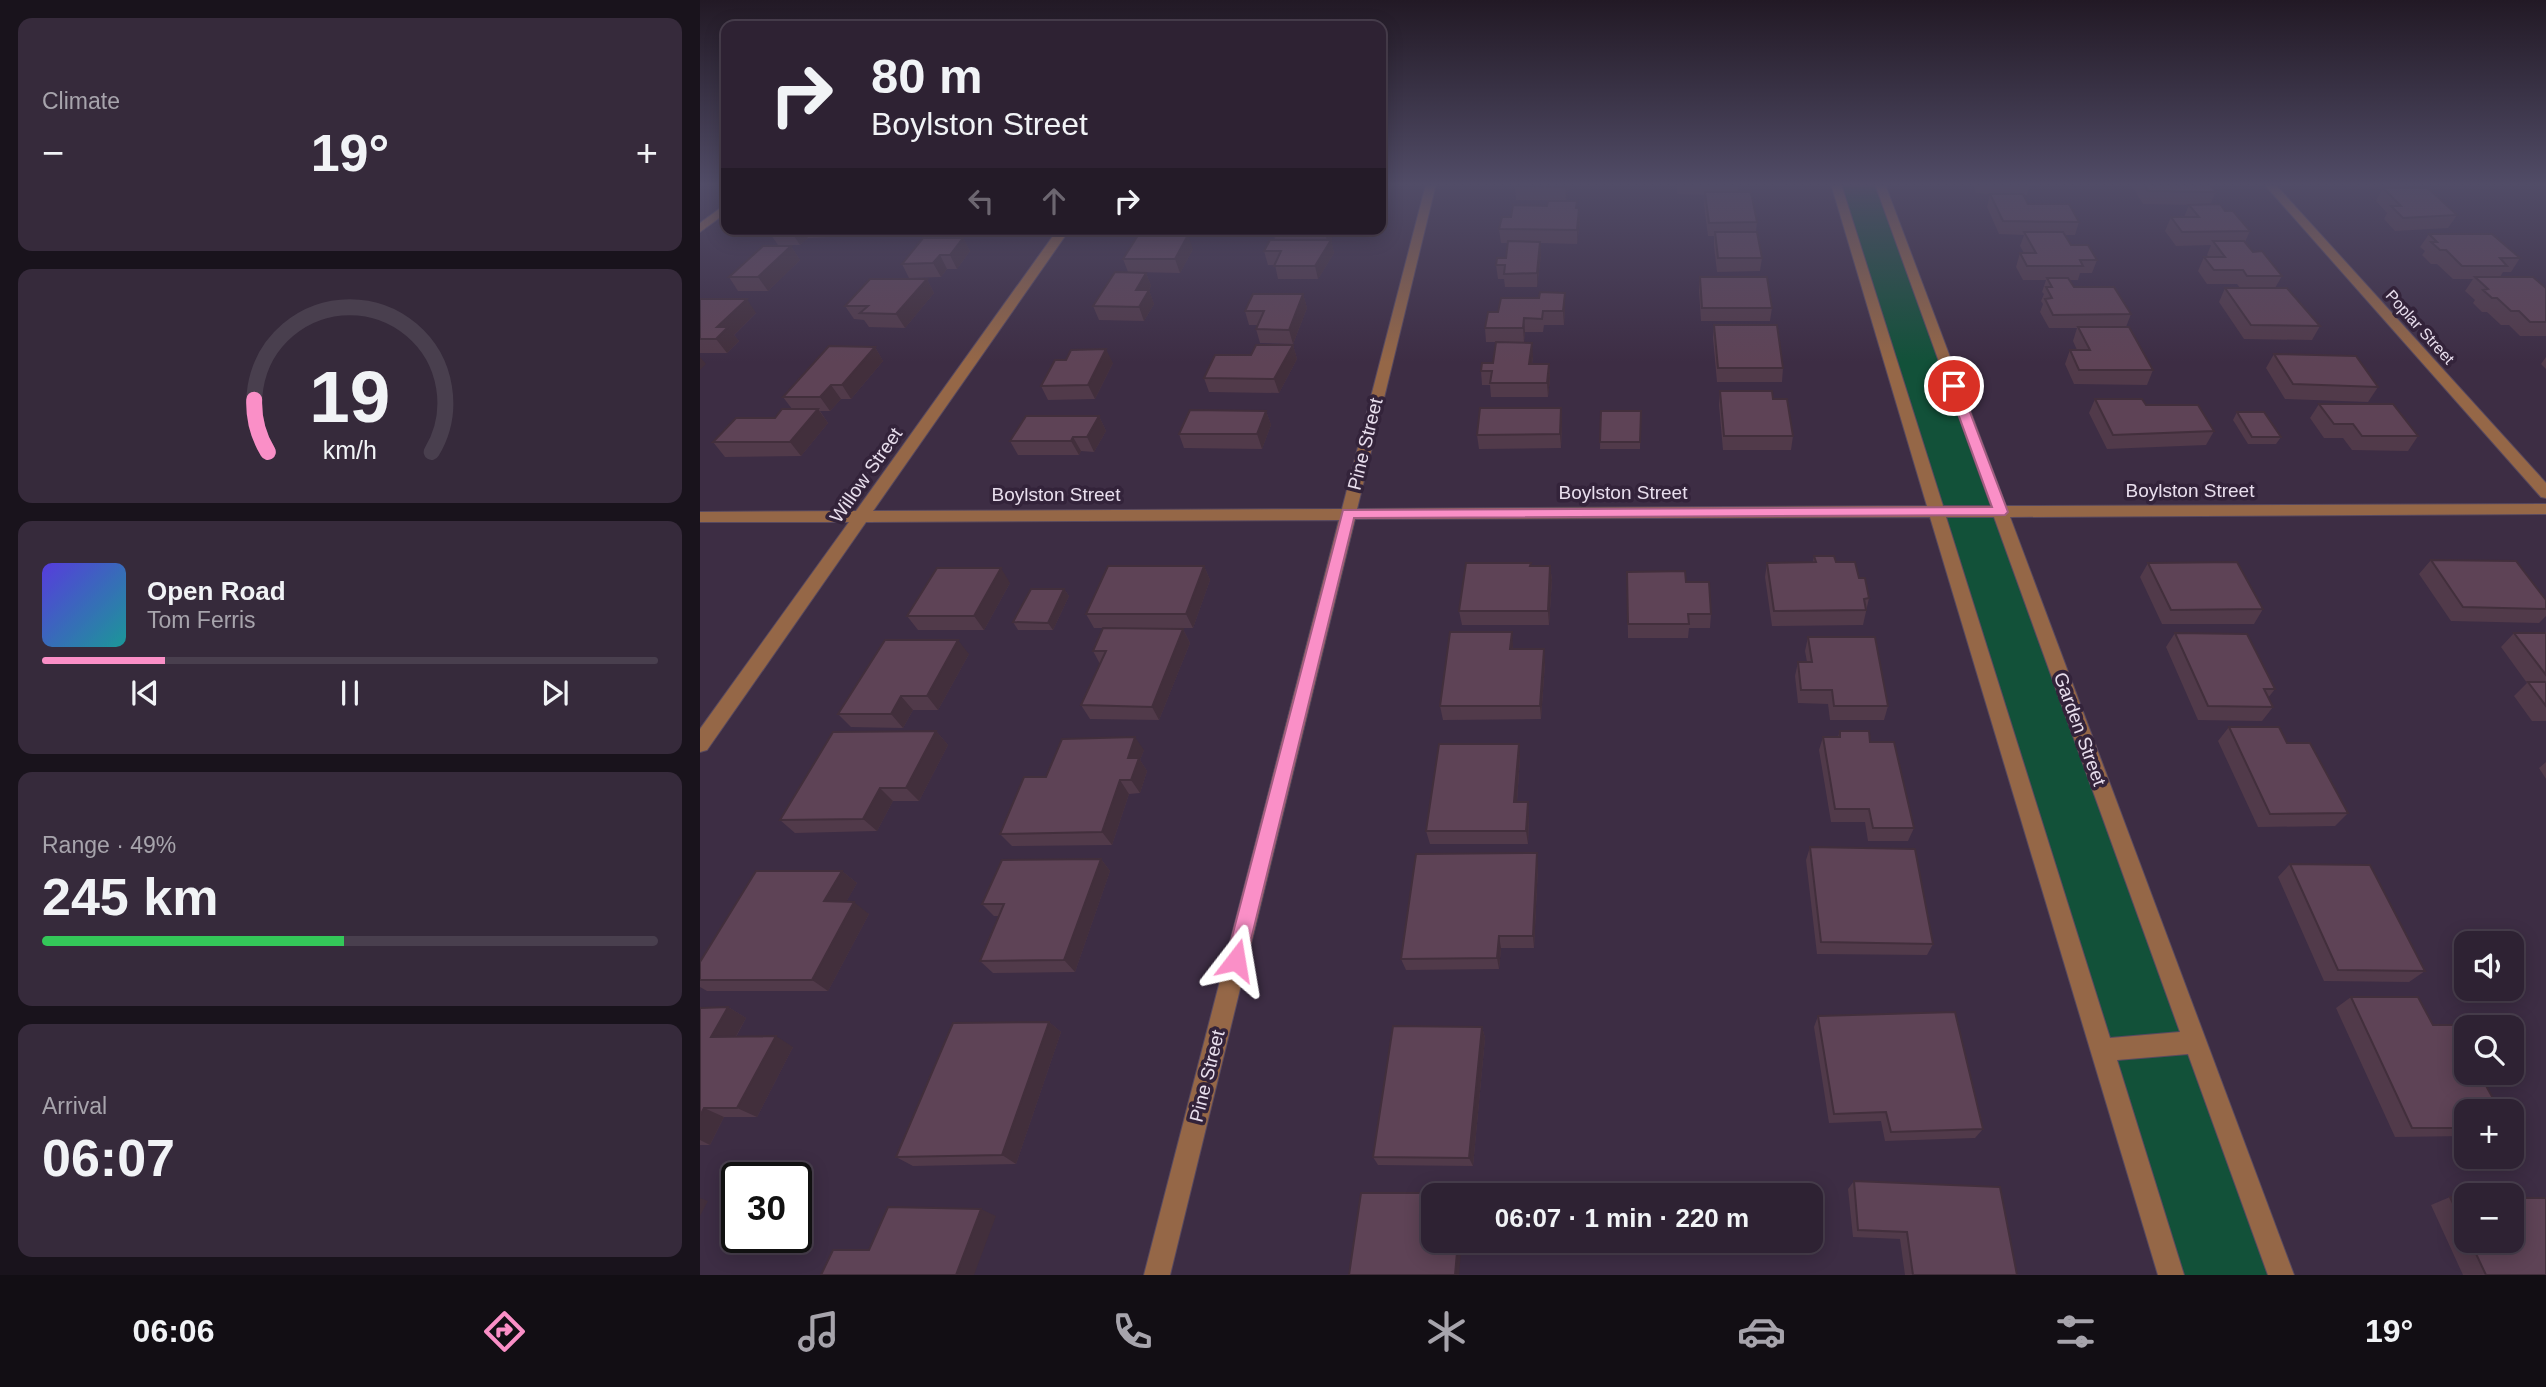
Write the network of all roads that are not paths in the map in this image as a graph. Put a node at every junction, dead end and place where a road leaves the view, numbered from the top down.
1 (1054, 244) edge
2 (1416, 244) edge
3 (1854, 244) edge
4 (1902, 244) edge
5 (2322, 244) edge
6 (2546, 493) edge
7 (2546, 509) edge
8 (1936, 512) junction
9 (2000, 512) junction
10 (1348, 514) junction
11 (861, 516) junction
12 (700, 517) edge
13 (700, 744) edge
14 (2195, 1042) junction
15 (2102, 1050) junction
16 (1157, 1275) edge
17 (2171, 1275) edge
18 (2281, 1275) edge

1 - 11 street, Willow Street
2 - 10 street, Pine Street
3 - 8 street
4 - 9 street, Garden Street
5 - 6 street, Poplar Street
7 - 9 street, Boylston Street
8 - 9 street, Boylston Street
8 - 10 street, Boylston Street
8 - 15 street
9 - 14 street, Garden Street
10 - 11 street, Boylston Street
10 - 16 street, Pine Street
11 - 12 street, Boylston Street
11 - 13 street, Willow Street
14 - 15 street
14 - 18 street, Garden Street
15 - 17 street

